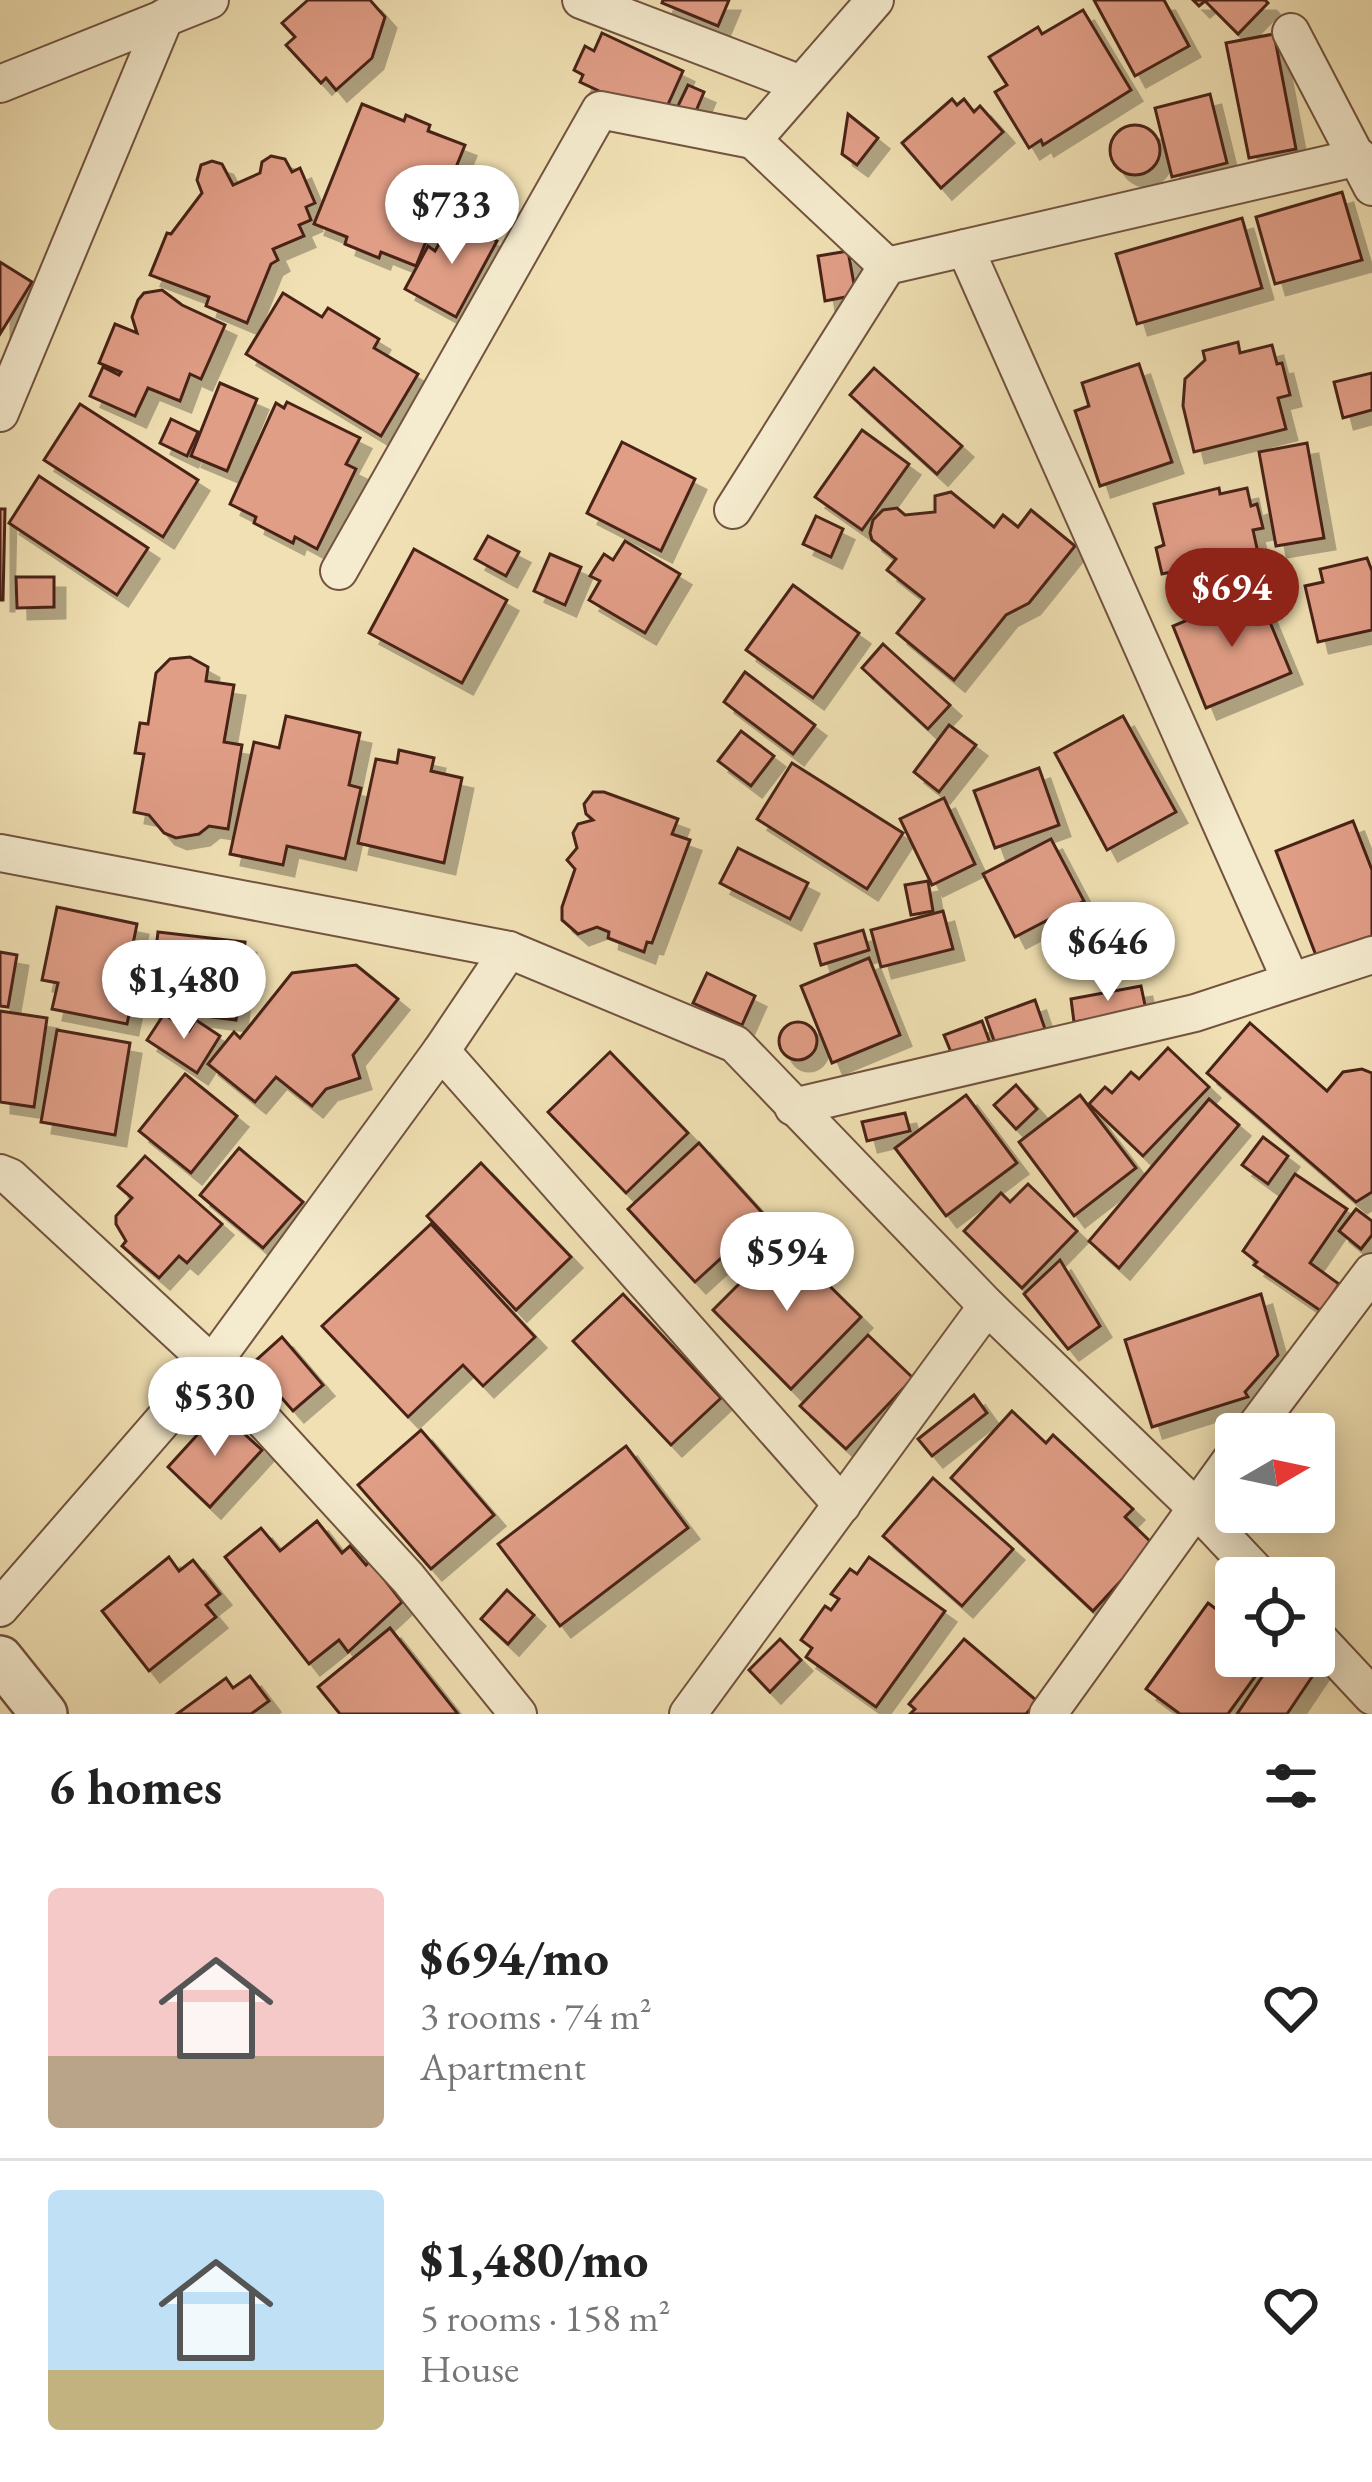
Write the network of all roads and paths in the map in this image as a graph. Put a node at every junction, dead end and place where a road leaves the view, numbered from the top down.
1 (210, 0) edge
2 (581, 0) edge
3 (875, 0) edge
4 (165, 17) junction
5 (1291, 32) dead end
6 (0, 84) edge
7 (801, 84) junction
8 (753, 140) junction
9 (1365, 172) edge
10 (965, 248) junction
11 (887, 266) junction
12 (0, 413) edge
13 (734, 510) dead end
14 (339, 571) dead end
15 (0, 853) edge
16 (509, 950) junction
17 (1372, 955) edge
18 (1292, 981) junction
19 (441, 1051) junction
20 (793, 1107) junction
21 (0, 1173) edge
22 (1372, 1272) edge
23 (987, 1306) junction
24 (212, 1364) junction
25 (1266, 1413) edge
26 (1215, 1481) edge
27 (842, 1505) junction
28 (1196, 1507) junction
29 (1242, 1557) edge
30 (0, 1608) edge
31 (1335, 1656) edge
32 (0, 1659) edge
33 (1372, 1696) edge
34 (44, 1714) edge
35 (518, 1714) edge
36 (688, 1714) edge
37 (1048, 1714) edge

1 - 4 street
2 - 7 street
3 - 7 street
4 - 6 street
4 - 12 street
5 - 9 street
7 - 8 street
8 - 11 street
8 - 14 street
9 - 10 street
10 - 11 street
10 - 18 street
11 - 13 street
15 - 16 street
16 - 19 street
16 - 20 street
17 - 18 street
18 - 20 street
19 - 24 street
19 - 27 street
20 - 23 street
21 - 24 street
22 - 25 street
23 - 27 street
23 - 28 street
24 - 30 street
24 - 35 street
26 - 28 street
27 - 36 street
28 - 29 street
28 - 37 street
31 - 33 street
32 - 34 street

